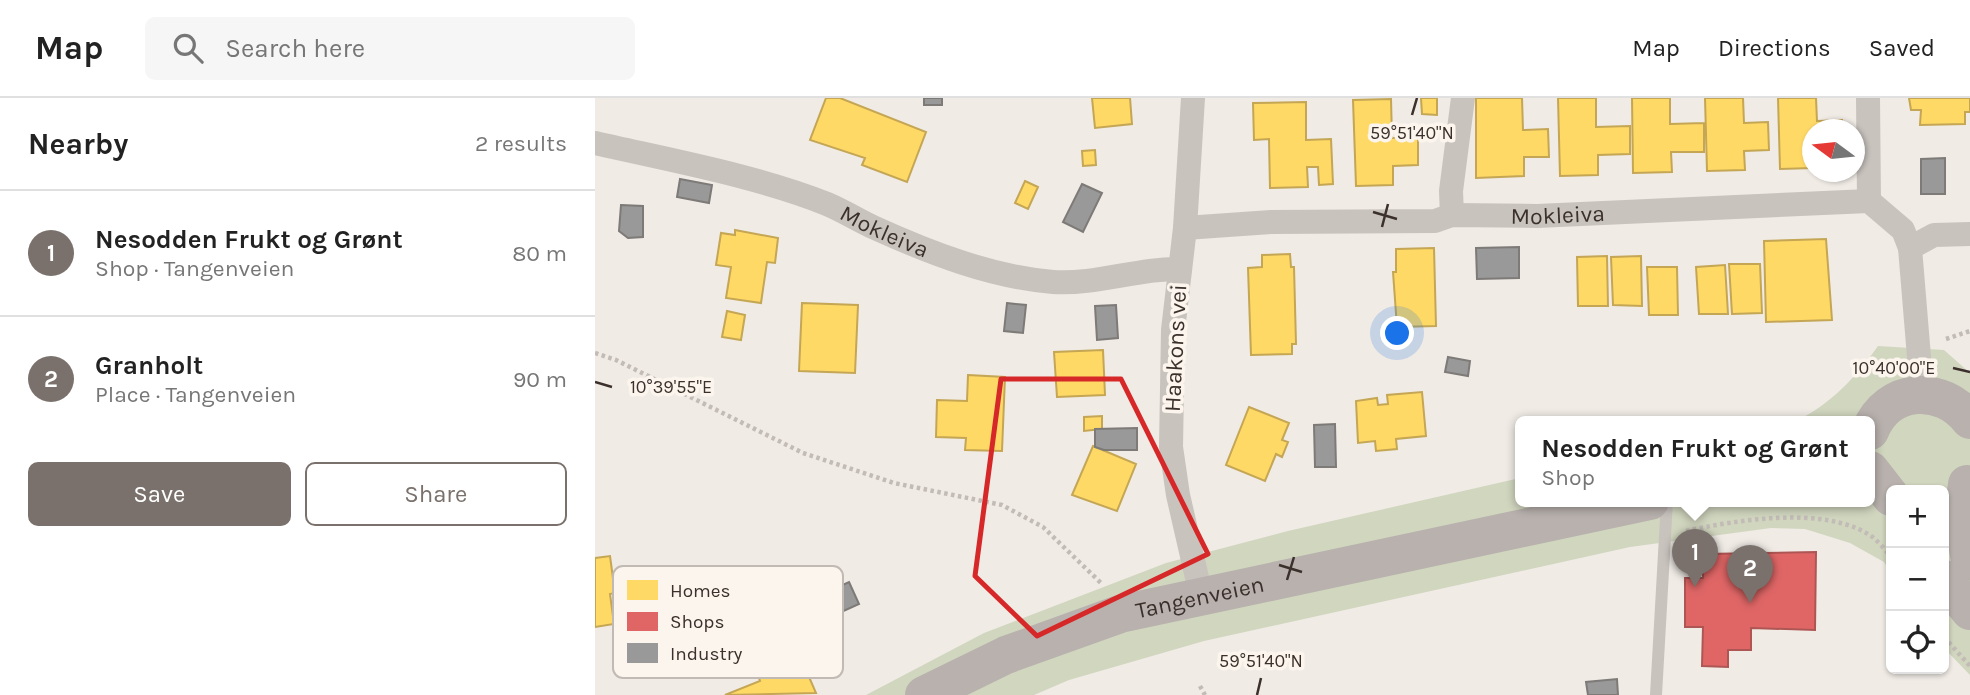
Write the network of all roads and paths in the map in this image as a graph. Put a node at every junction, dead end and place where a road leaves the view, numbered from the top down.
1 (1192, 98) edge
2 (1463, 98) edge
3 (1868, 98) edge
4 (595, 143) edge
5 (1869, 201) junction
6 (1453, 215) junction
7 (1185, 228) junction
8 (1970, 234) edge
9 (1910, 248) junction
10 (1180, 269) junction
11 (1970, 331) edge
12 (1935, 343) dead end
13 (595, 352) edge
14 (1922, 394) junction
15 (1967, 414) edge
16 (1875, 418) edge
17 (1960, 489) edge
18 (1621, 507) edge
19 (1667, 507) edge
20 (1747, 521) dead end
21 (1886, 551) edge
22 (1970, 561) edge
23 (1949, 585) edge
24 (1104, 586) dead end
25 (1201, 595) junction
26 (1970, 611) edge
27 (1949, 643) edge
28 (1970, 666) edge
29 (1200, 686) dead end
30 (924, 695) edge
31 (1205, 695) edge
32 (1656, 695) edge

1 - 7 street, Haakons vei
2 - 6 street
3 - 5 street
4 - 10 street, Mokleiva
5 - 6 street, Mokleiva
5 - 9 street
6 - 7 street, Mokleiva
7 - 10 street, Haakons vei
8 - 9 street
9 - 14 street
10 - 25 street, Haakons vei
11 - 12 path
13 - 24 path
14 - 15 main road
14 - 16 main road
17 - 22 main road
18 - 25 main road, Tangenveien
19 - 32 lane
20 - 21 path
23 - 26 main road
25 - 30 main road, Tangenveien
27 - 28 path
29 - 31 path

